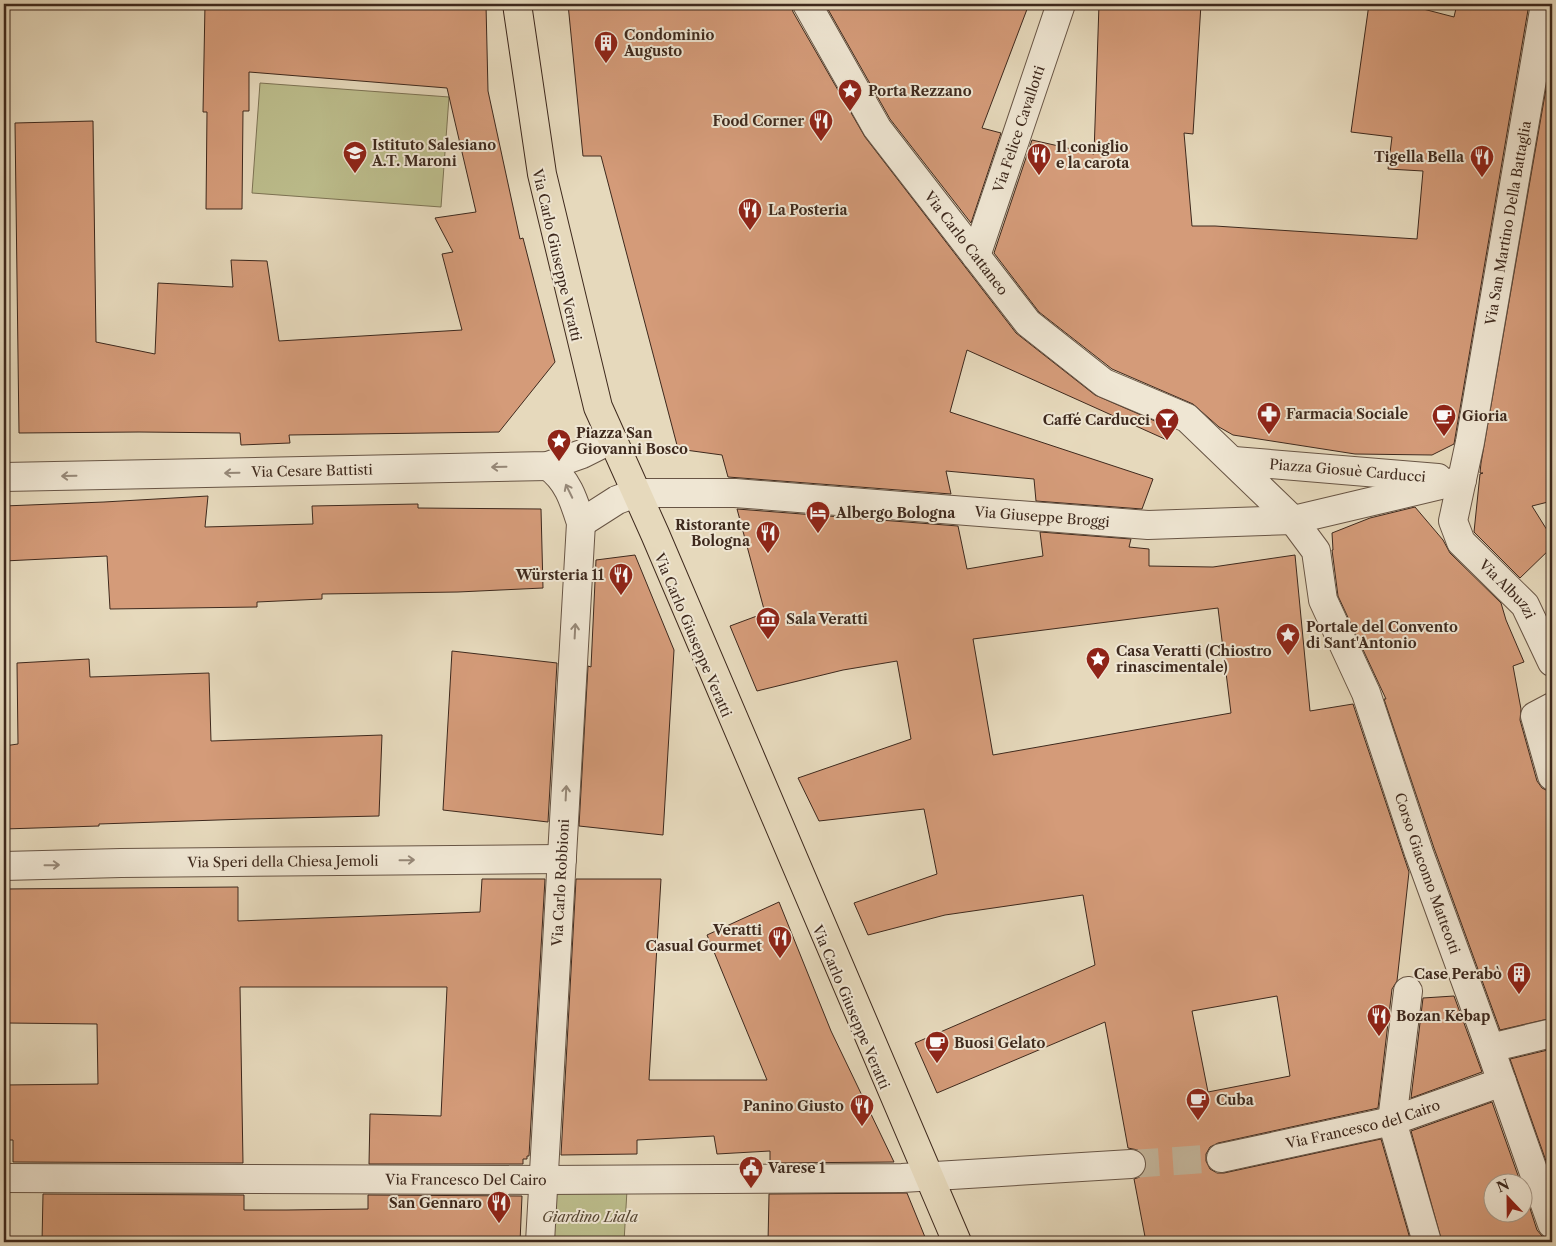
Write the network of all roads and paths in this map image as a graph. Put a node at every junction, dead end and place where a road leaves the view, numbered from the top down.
1 (510, 4) edge
2 (517, 4) edge
3 (807, 4) edge
4 (1061, 4) edge
5 (1545, 4) edge
6 (976, 256) junction
7 (1187, 418) joint
8 (610, 440) junction
9 (1234, 460) junction
10 (548, 466) junction
11 (4, 477) edge
12 (1462, 480) junction
13 (633, 493) junction
14 (1293, 520) junction
15 (581, 523) junction
16 (1148, 525) joint
17 (1316, 551) joint
18 (1552, 662) edge
19 (1552, 707) edge
20 (1552, 776) edge
21 (562, 859) junction
22 (4, 866) edge
23 (1408, 991) dead end
24 (1552, 1033) edge
25 (1490, 1048) junction
26 (1502, 1082) junction
27 (1392, 1121) junction
28 (1221, 1158) tunnel mouth
29 (1131, 1164) tunnel mouth
30 (926, 1177) junction
31 (4, 1178) edge
32 (543, 1180) junction
33 (1552, 1224) edge
34 (540, 1242) edge
35 (952, 1242) edge
36 (957, 1242) edge
37 (1427, 1242) edge

1 - 8 street, Via Carlo Giuseppe Veratti
2 - 8 main road, Via Carlo Giuseppe Veratti
3 - 6 street, Via Carlo Cattaneo
4 - 6 street, Via Felice Cavallotti
5 - 12 street, Via San Martino Della Battaglia
6 - 7 street, Via Carlo Cattaneo
7 - 9 street, Piazza Giosuè Carducci
8 - 10 street, Via Cesare Battisti
8 - 13 main road, Via Carlo Giuseppe Veratti
9 - 12 street, Piazza Giosuè Carducci
9 - 14 street, Piazza Giosuè Carducci
10 -> 11 street, Via Cesare Battisti
15 -> 10 street
12 - 14 street, Piazza Giosuè Carducci
12 - 18 street, Via Albuzzi
13 - 15 street
13 - 16 street, Via Giuseppe Broggi
13 - 30 main road, Via Carlo Giuseppe Veratti
14 - 16 street, Piazza Giosuè Carducci
14 - 17 street, Piazza Giosuè Carducci
21 -> 15 street, Via Carlo Robbioni
17 - 25 street, Corso Giacomo Matteotti
19 - 20 street
22 -> 21 street, Via Speri della Chiesa Jemoli
21 - 32 street, Via Carlo Robbioni
23 - 27 street
24 - 25 street
25 - 26 street, Corso Giacomo Matteotti
26 - 27 street, Via Francesco del Cairo
26 - 33 street, Corso Giacomo Matteotti
27 - 28 street, Via Francesco del Cairo
27 - 37 street
29 - 30 street
30 - 32 street, Via Francesco Del Cairo
30 - 35 street, Via Carlo Giuseppe Veratti
30 - 36 main road, Via Carlo Giuseppe Veratti
31 - 32 street, Via Francesco Del Cairo
32 - 34 street, Via Carlo Robbioni

